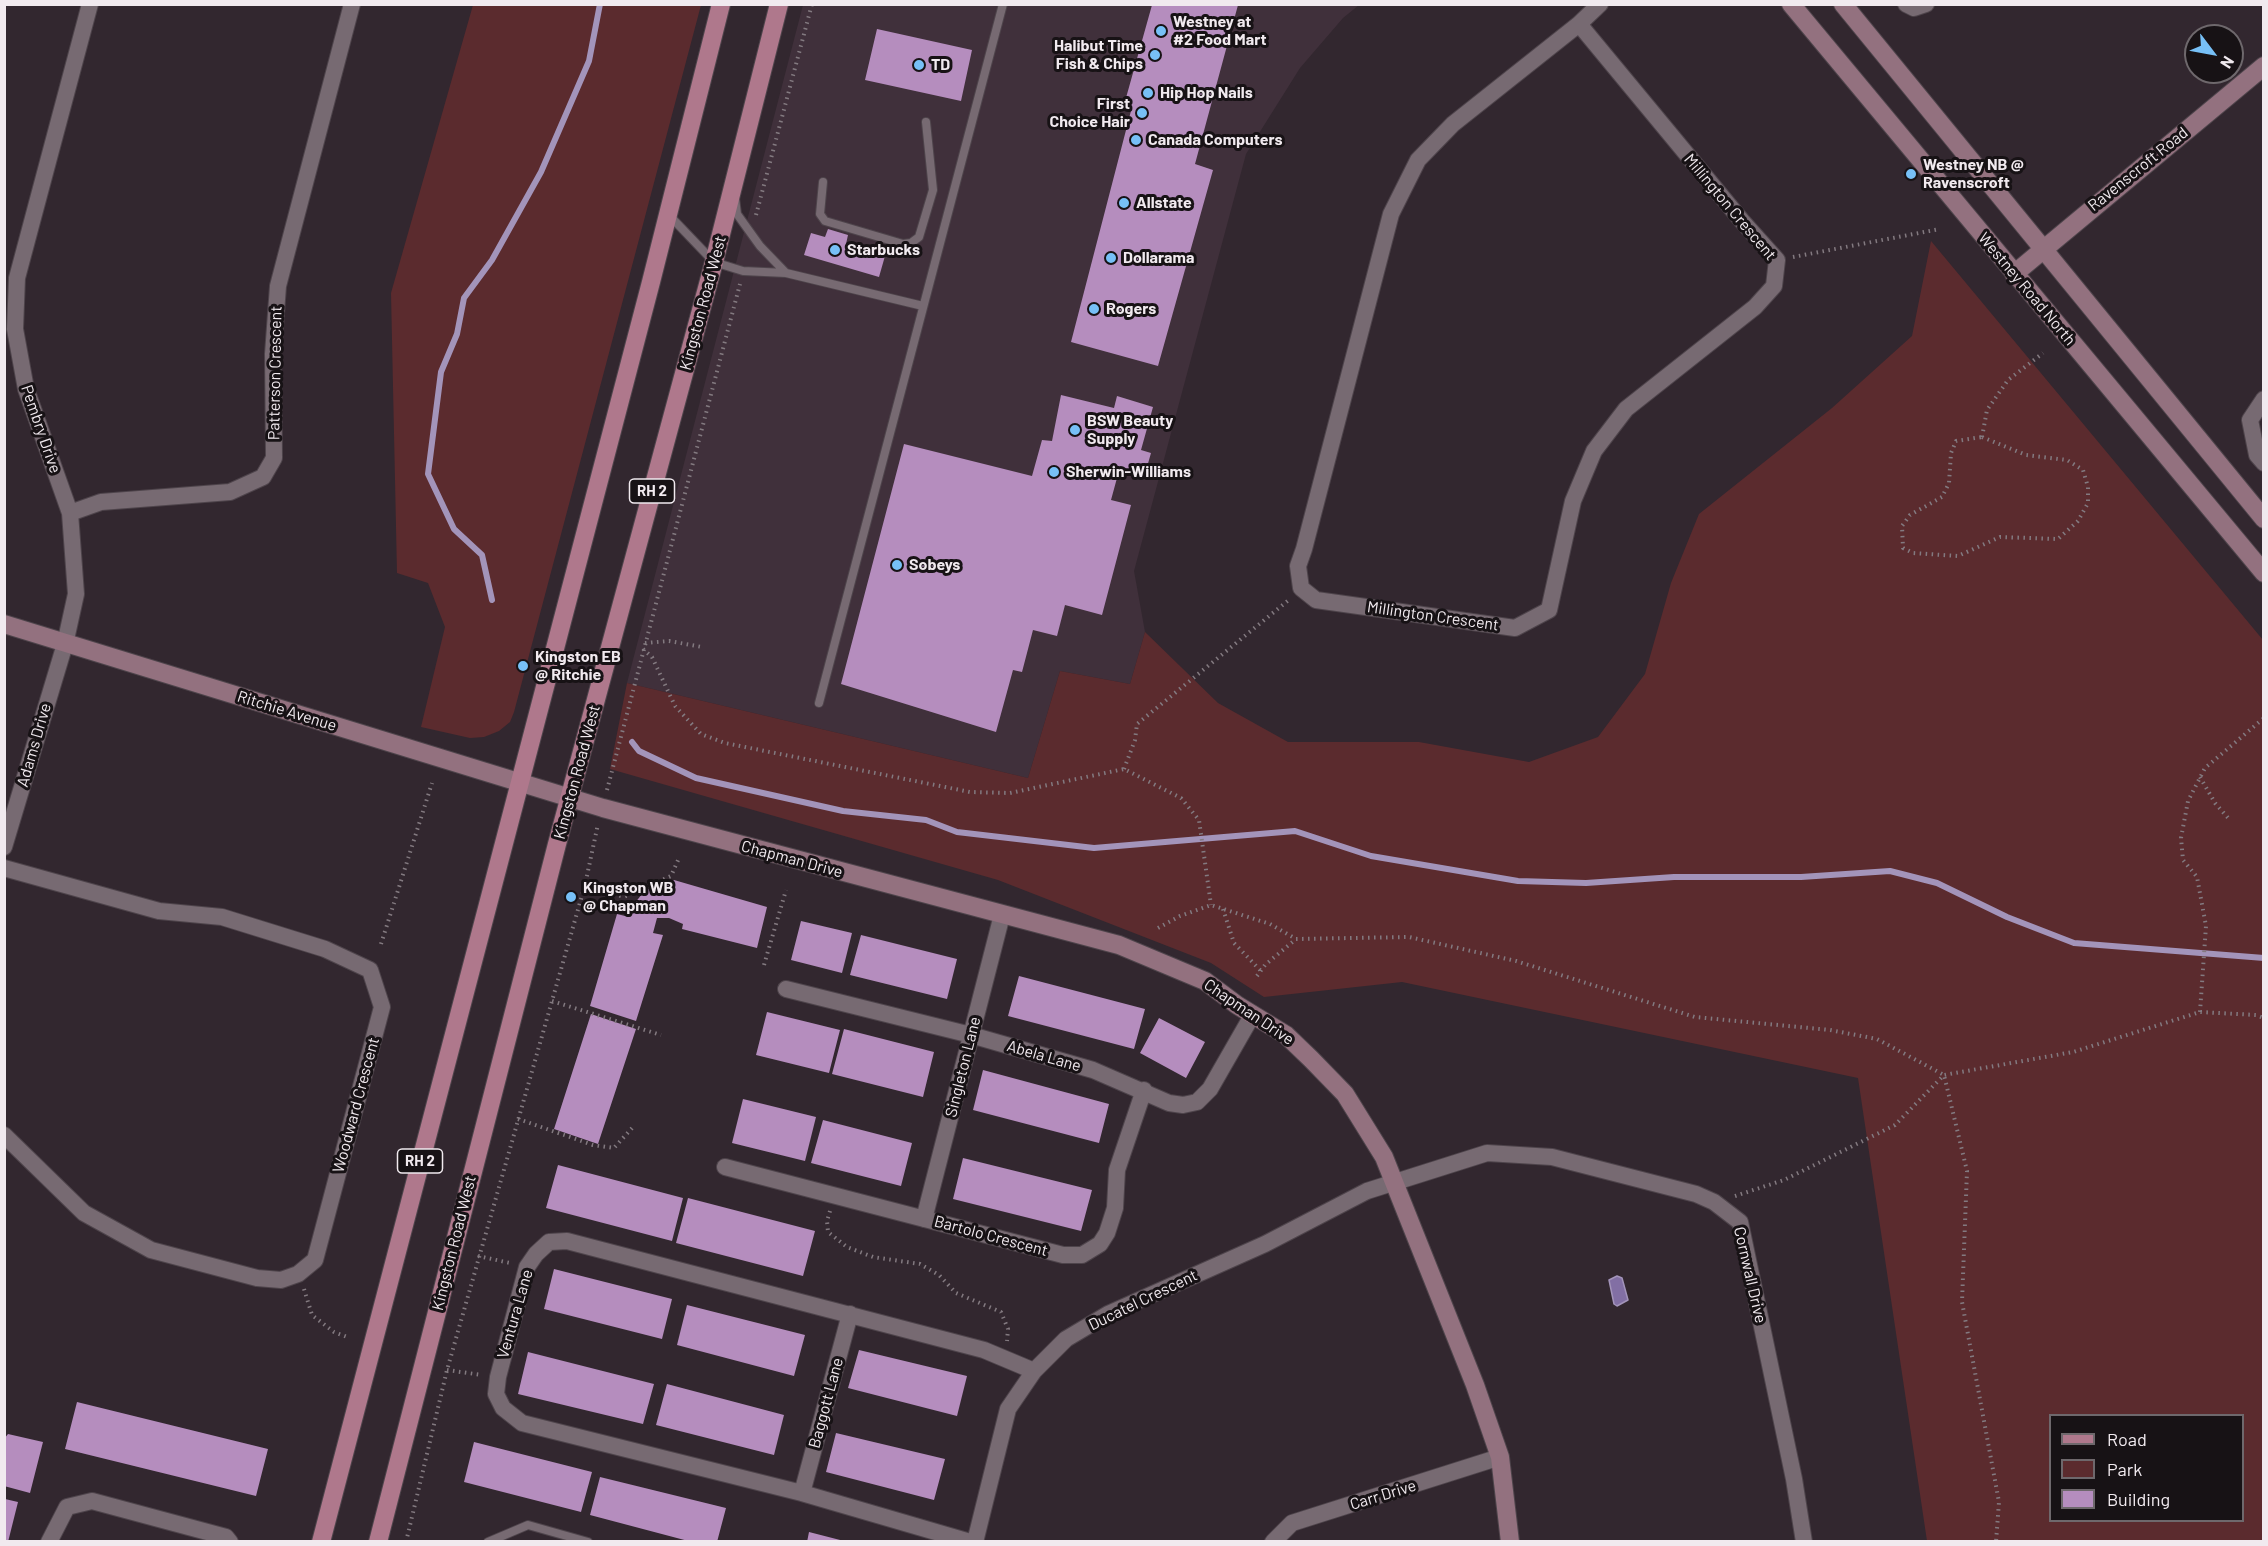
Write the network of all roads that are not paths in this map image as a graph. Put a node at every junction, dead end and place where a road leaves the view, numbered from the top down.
1 (90, 4) edge
2 (352, 4) edge
3 (721, 4) edge
4 (779, 4) edge
5 (1003, 4) edge
6 (1600, 4) edge
7 (1791, 4) edge
8 (1843, 4) edge
9 (1906, 4) edge
10 (1926, 4) edge
11 (1579, 24) junction
12 (2264, 66) edge
13 (926, 122) dead end
14 (824, 182) dead end
15 (734, 184) junction
16 (668, 213) junction
17 (2042, 248) junction
18 (714, 262) junction
19 (786, 273) junction
20 (2014, 274) junction
21 (923, 306) junction
22 (10, 329) edge
23 (2264, 399) edge
24 (2264, 463) edge
25 (70, 513) junction
26 (2264, 519) edge
27 (2264, 573) edge
28 (4, 624) edge
29 (65, 644) junction
30 (819, 703) dead end
31 (518, 781) junction
32 (570, 798) junction
33 (4, 847) edge
34 (4, 868) edge
35 (1002, 915) junction
36 (786, 989) dead end
37 (1253, 1014) junction
38 (971, 1035) junction
39 (1144, 1090) junction
40 (4, 1135) edge
41 (724, 1167) dead end
42 (1395, 1183) junction
43 (924, 1219) junction
44 (850, 1314) junction
45 (1034, 1371) junction
46 (1500, 1457) junction
47 (802, 1493) junction
48 (49, 1542) edge
49 (230, 1542) edge
50 (321, 1542) edge
51 (378, 1542) edge
52 (488, 1542) edge
53 (588, 1542) edge
54 (970, 1542) edge
55 (975, 1542) edge
56 (1273, 1542) edge
57 (1510, 1542) edge
58 (1804, 1542) edge

1 - 22 street, Pembry Drive
2 - 25 street, Patterson Crescent
3 - 16 main road, RH 2
4 - 15 main road, Kingston Road West / RH 2
5 - 21 lane
6 - 11 street
7 - 20 street, Westney Road North
8 - 17 street
9 - 10 street
11 - 11 street, Millington Crescent
12 - 17 street, Ravenscroft Road
13 - 14 lane
15 - 18 main road, Kingston Road West / RH 2
15 - 19 lane
16 - 18 lane
16 - 31 main road, RH 2
17 - 20 street, Ravenscroft Road
17 - 26 street
18 - 19 lane
18 - 32 main road, Kingston Road West / RH 2
19 - 21 lane
20 - 27 street, Westney Road North
21 - 30 lane
22 - 25 street, Pembry Drive
23 - 24 street
25 - 29 street, Pembry Drive
28 - 29 street, Ritchie Avenue
29 - 31 street, Ritchie Avenue
29 - 33 street, Adams Drive
31 - 32 street, Ritchie Avenue
31 - 50 main road, RH 2
32 - 35 street, Chapman Drive
32 - 51 main road, Kingston Road West / RH 2
34 - 40 street, Woodward Crescent
35 - 37 street, Chapman Drive
35 - 38 street, Singleton Lane
36 - 38 street, Abela Lane
37 - 39 street, Abela Lane
37 - 42 street, Chapman Drive
38 - 39 street, Abela Lane
38 - 43 street, Singleton Lane
39 - 43 street, Bartolo Crescent
41 - 43 street, Bartolo Crescent
42 - 45 street, Ducatel Crescent
42 - 46 street, Chapman Drive
42 - 58 street, Cornwall Drive
44 - 45 street, Ventura Lane
44 - 47 street, Baggott Lane
44 - 47 street, Ventura Lane
45 - 55 street, Ducatel Crescent
46 - 56 street, Carr Drive
46 - 57 street, Chapman Drive
47 - 54 street, Ventura Lane
48 - 49 street
52 - 53 lane

